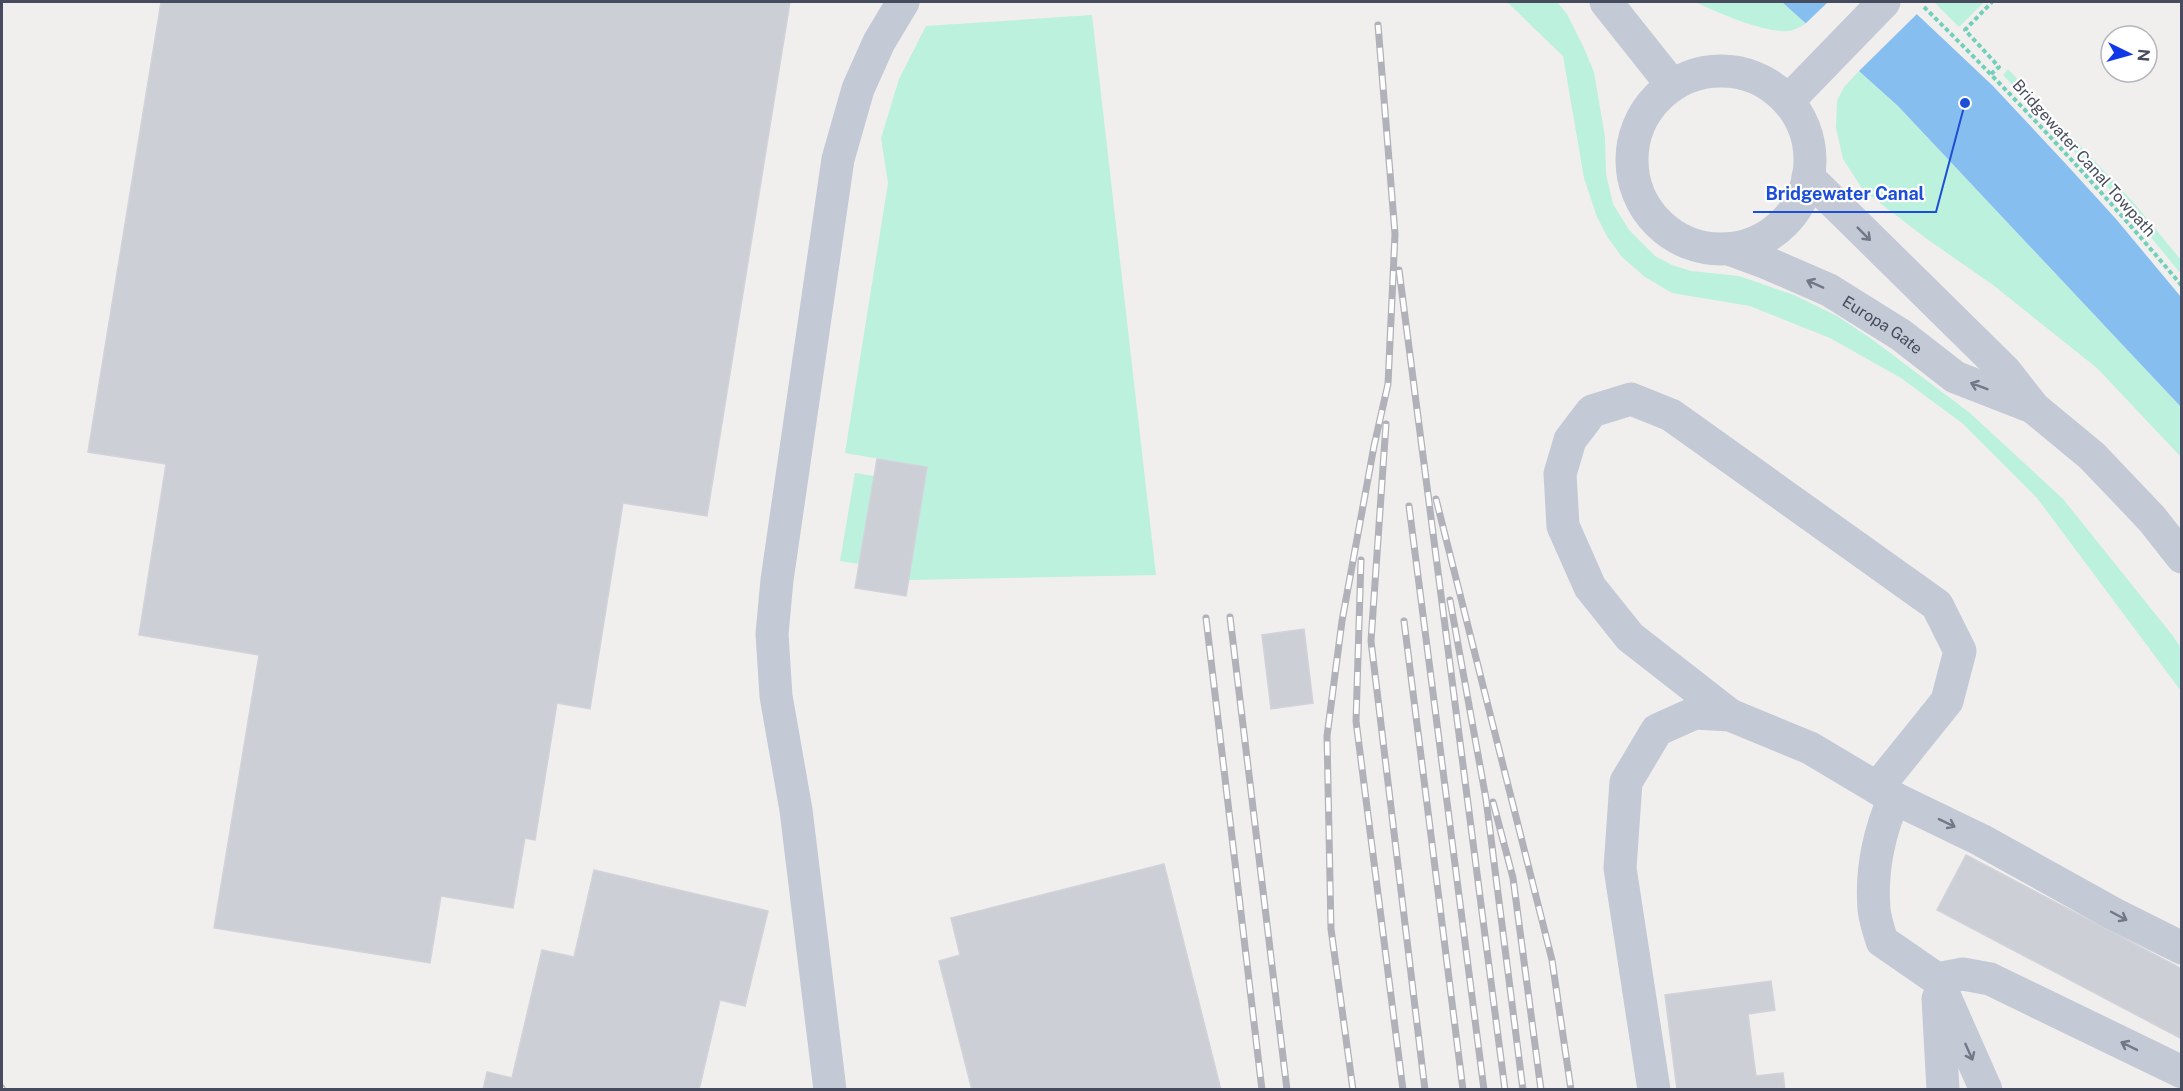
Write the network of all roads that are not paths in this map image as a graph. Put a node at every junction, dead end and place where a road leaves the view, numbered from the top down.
1 (903, 2) edge
2 (1606, 2) edge
3 (1884, 2) edge
4 (1672, 85) junction
5 (1788, 101) junction
6 (1808, 177) junction
7 (1729, 249) junction
8 (2034, 408) junction
9 (2181, 557) edge
10 (1730, 715) junction
11 (1886, 793) junction
12 (2181, 948) edge
13 (1936, 979) junction
14 (2181, 1072) edge
15 (830, 1089) edge
16 (1654, 1089) edge
17 (1943, 1089) edge
18 (1986, 1089) edge

1 - 15 street
2 - 4 street
3 - 5 street
4 - 5 street
4 - 7 street
5 - 6 street
6 - 7 street
6 -> 8 street, Europa Gate
8 -> 7 street, Europa Gate
8 - 9 street, Europa Gate
10 - 11 street
10 - 11 street
10 - 16 street
11 -> 12 street
11 - 13 street
14 -> 13 street
13 - 17 street
13 -> 18 street

